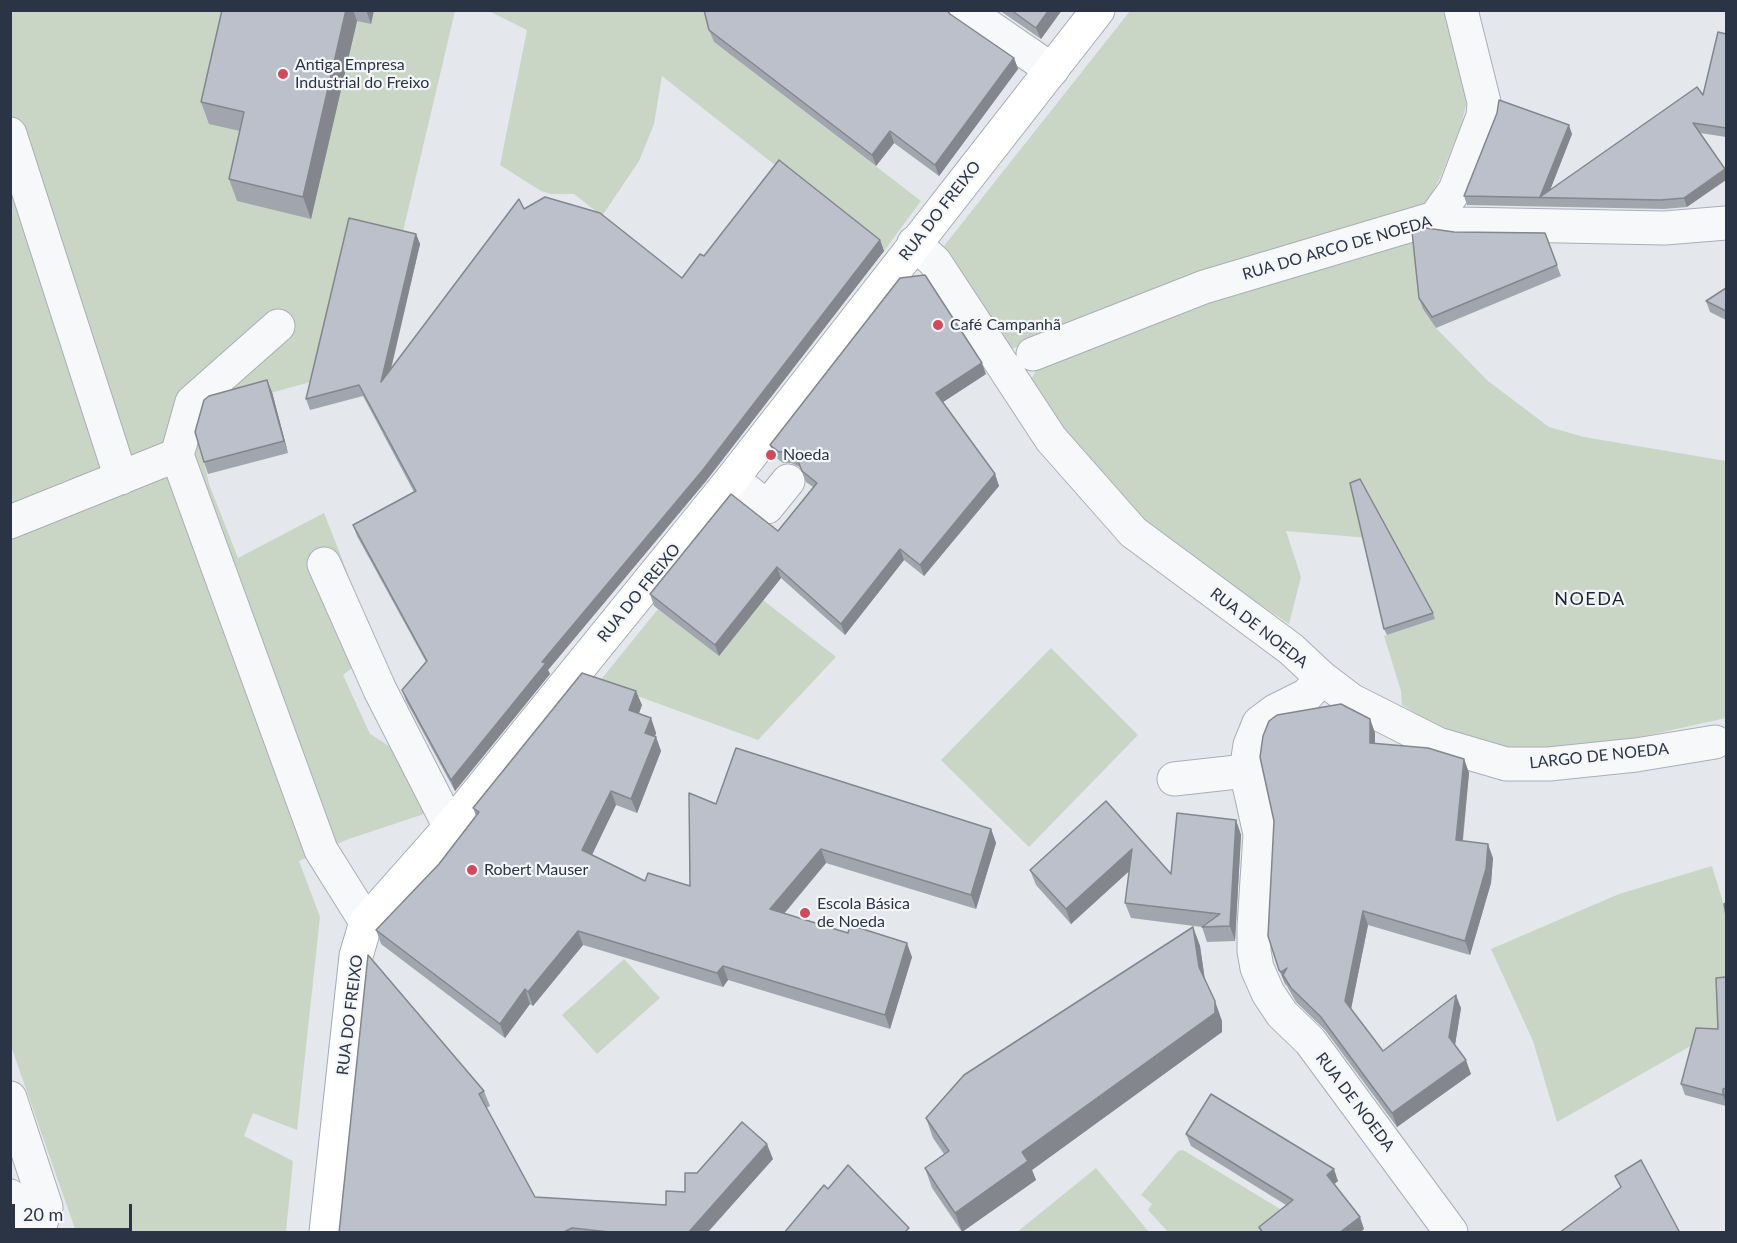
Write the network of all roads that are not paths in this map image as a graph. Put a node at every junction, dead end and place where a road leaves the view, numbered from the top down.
1 (965, 10) edge
2 (1098, 10) edge
3 (1461, 10) edge
4 (1052, 70) junction
5 (10, 134) edge
6 (1435, 218) junction
7 (1726, 223) edge
8 (914, 243) junction
9 (278, 326) dead end
10 (1019, 360) junction
11 (177, 454) junction
12 (121, 478) junction
13 (732, 479) junction
14 (788, 481) dead end
15 (10, 522) edge
16 (324, 564) dead end
17 (1322, 678) junction
18 (1715, 742) dead end
19 (1246, 771) junction
20 (1174, 780) dead end
21 (450, 827) junction
22 (366, 922) junction
23 (10, 1098) edge
24 (10, 1196) edge
25 (26, 1233) edge
26 (38, 1233) edge
27 (326, 1233) edge
28 (1451, 1233) edge

1 - 4 street
2 - 4 main road, RUA DO FREIXO
3 - 6 street
4 - 8 main road, RUA DO FREIXO
5 - 12 street
6 - 7 street, RUA DO ARCO DE NOEDA
6 - 10 street, RUA DO ARCO DE NOEDA
8 - 10 street, RUA DE NOEDA
8 - 13 main road, RUA DO FREIXO
9 - 11 street
10 - 17 street, RUA DE NOEDA
11 - 12 street
11 - 22 street
12 - 15 street
13 - 14 street
13 - 21 main road, RUA DO FREIXO
16 - 21 street
17 - 18 street, LARGO DE NOEDA
17 - 19 street, RUA DE NOEDA
19 - 20 street
19 - 28 street, RUA DE NOEDA
21 - 22 main road, RUA DO FREIXO
22 - 27 main road, RUA DO FREIXO
23 - 26 street
24 - 25 street

